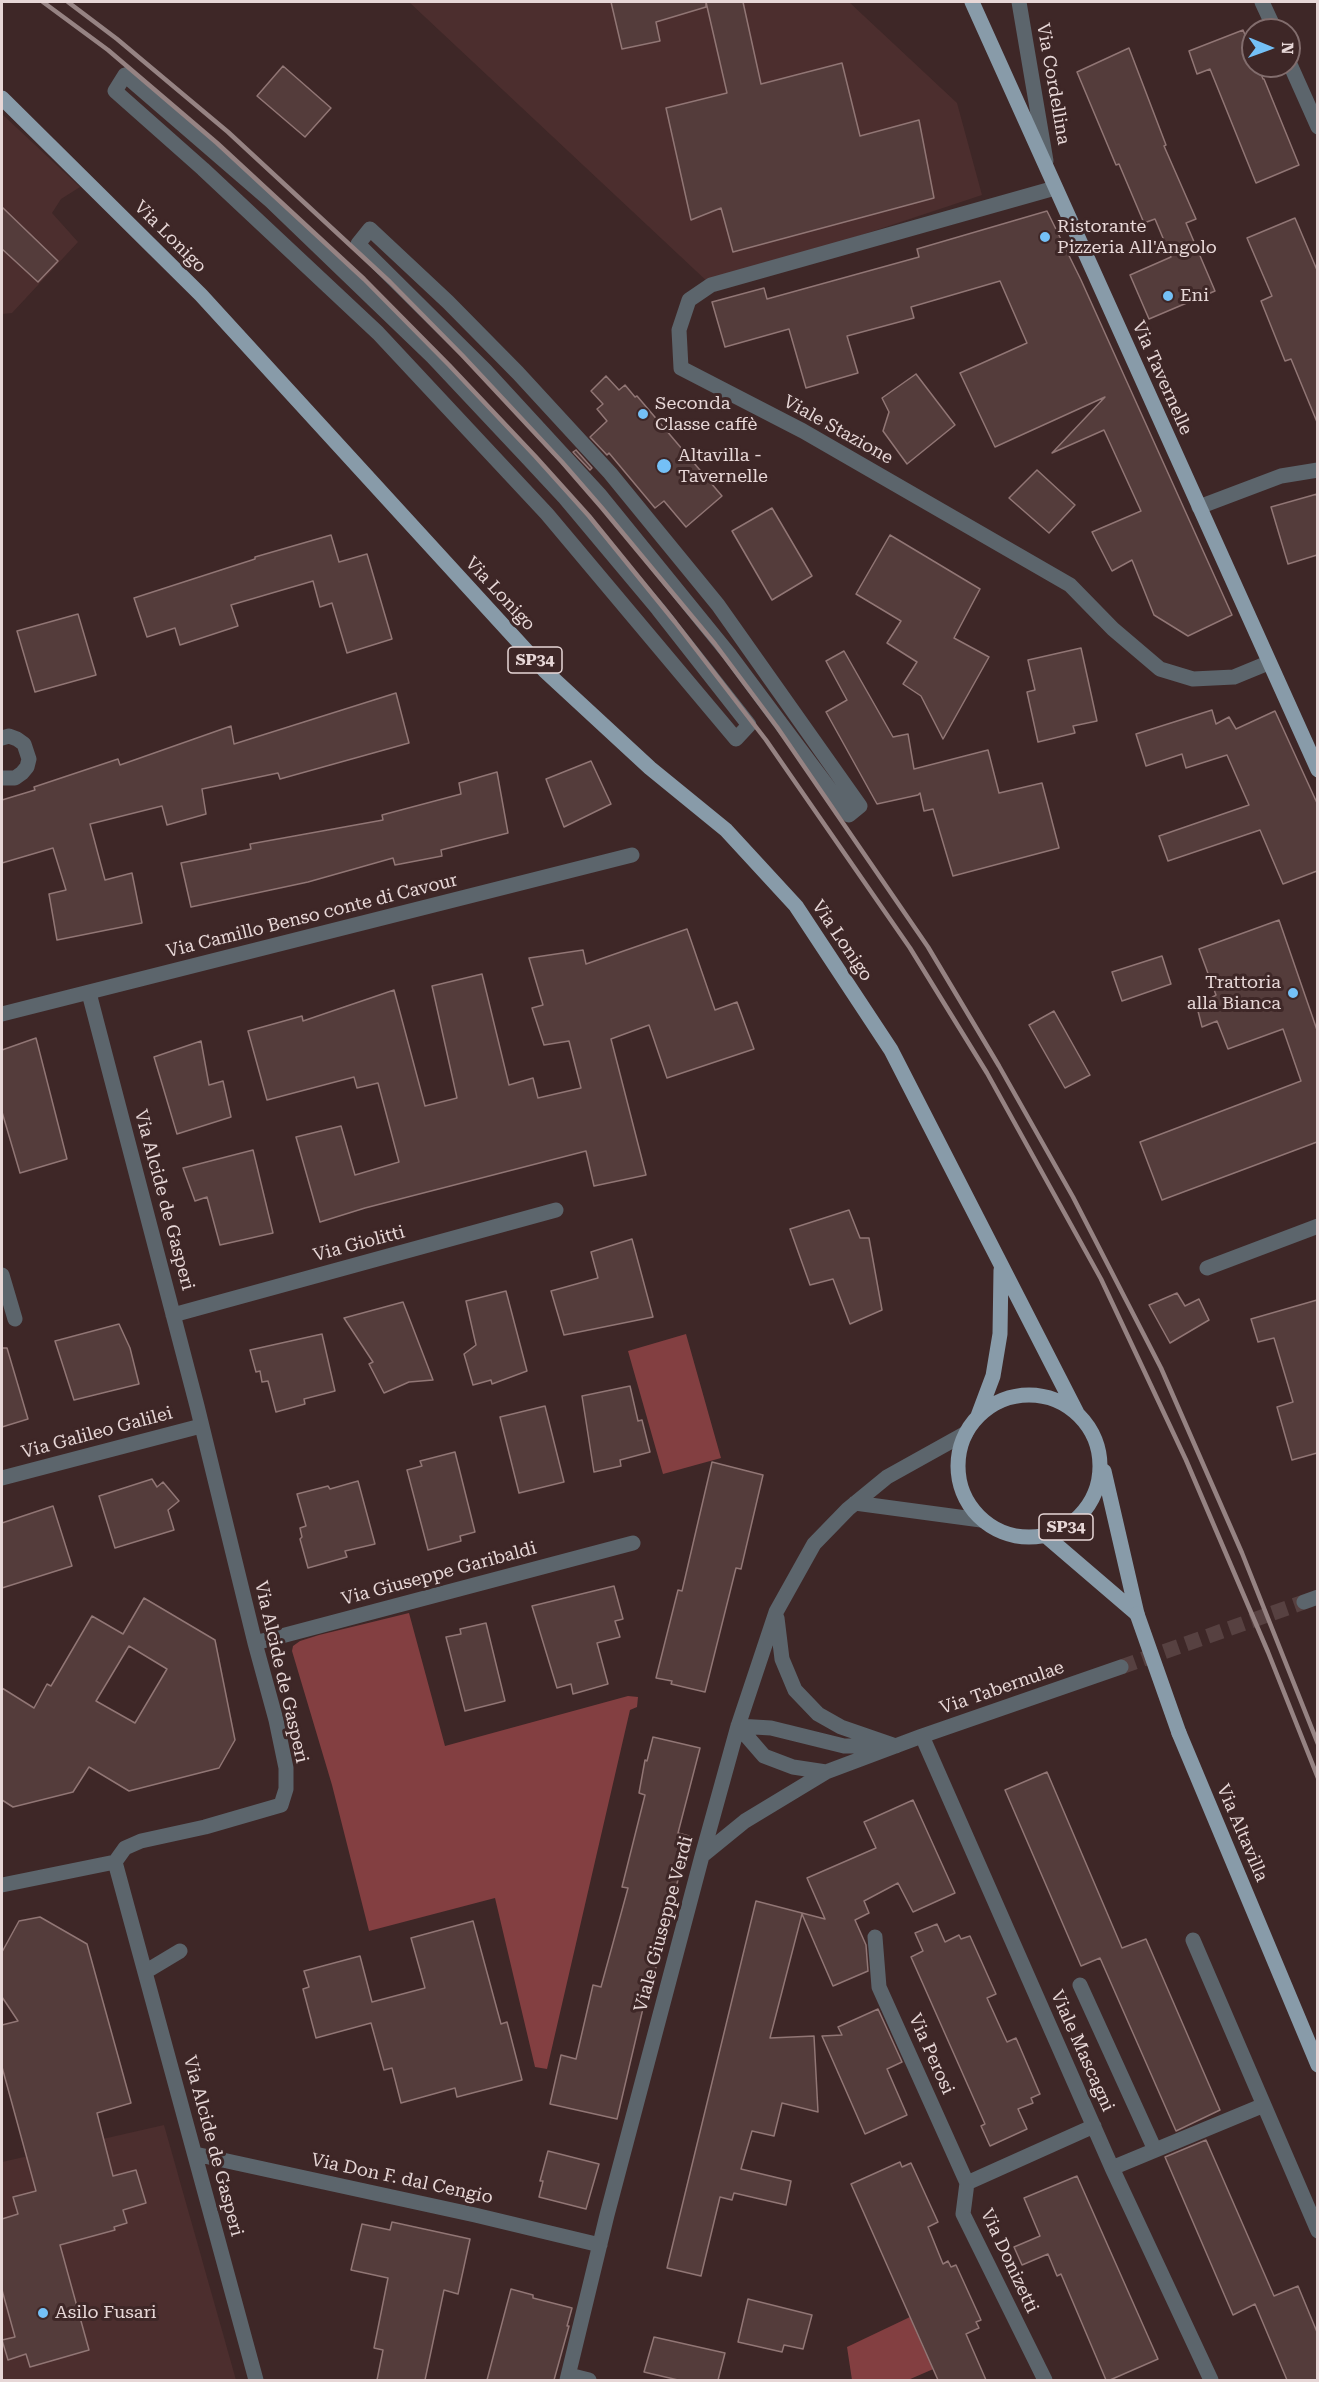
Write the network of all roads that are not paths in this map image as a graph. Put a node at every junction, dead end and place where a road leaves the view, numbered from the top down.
1 (972, 2) edge
2 (1019, 2) edge
3 (1262, 2) edge
4 (1269, 18) edge
5 (1296, 78) edge
6 (2, 98) edge
7 (1317, 127) edge
8 (1048, 173) junction
9 (1055, 188) junction
10 (1317, 470) edge
11 (1198, 507) junction
12 (1268, 663) junction
13 (749, 725) joint
14 (2, 738) edge
15 (1317, 770) edge
16 (2, 778) edge
17 (860, 806) joint
18 (632, 855) dead end
19 (89, 993) junction
20 (2, 1014) edge
21 (556, 1210) dead end
22 (1317, 1226) edge
23 (1001, 1267) junction
24 (1207, 1268) dead end
25 (2, 1275) edge
26 (173, 1315) junction
27 (15, 1319) dead end
28 (1077, 1413) junction
29 (978, 1416) junction
30 (201, 1426) junction
31 (966, 1433) junction
32 (1101, 1458) junction
33 (2, 1478) edge
34 (855, 1503) junction
35 (981, 1520) junction
36 (1046, 1536) junction
37 (633, 1543) dead end
38 (776, 1612) junction
39 (1137, 1614) junction
40 (255, 1643) junction
41 (1121, 1667) tunnel mouth
42 (738, 1726) junction
43 (922, 1736) junction
44 (896, 1746) junction
45 (826, 1772) junction
46 (702, 1856) junction
47 (115, 1862) junction
48 (2, 1885) edge
49 (875, 1937) dead end
50 (1193, 1940) dead end
51 (180, 1951) dead end
52 (145, 1972) junction
53 (1080, 1985) dead end
54 (1317, 2065) edge
55 (1264, 2105) junction
56 (1094, 2126) junction
57 (1155, 2150) junction
58 (195, 2154) junction
59 (1112, 2168) junction
60 (967, 2184) junction
61 (1317, 2231) edge
62 (600, 2245) junction
63 (568, 2378) edge
64 (256, 2380) edge
65 (589, 2380) edge
66 (1045, 2380) edge
67 (1211, 2380) edge

1 - 8 main road, Via Tavernelle
2 - 8 street, Via Cordellina
3 - 4 street
5 - 7 street
6 - 23 main road, Via Lonigo / SP34
8 - 9 main road, Via Tavernelle
9 - 11 main road, Via Tavernelle
9 - 12 street, Viale Stazione
10 - 11 street
11 - 12 main road, Via Tavernelle
12 - 15 main road, Via Tavernelle
13 - 13 street
14 - 16 street
17 - 17 street
18 - 19 street, Via Camillo Benso conte di Cavour
19 - 20 street, Via Camillo Benso conte di Cavour
19 - 26 street, Via Alcide de Gasperi
21 - 26 street, Via Giolitti
22 - 24 street
23 - 28 main road, Via Lonigo / SP34
23 - 29 main road, Via Lonigo / SP34
25 - 27 street
26 - 30 street, Via Alcide de Gasperi
28 - 29 main road, SP34
28 - 32 main road, SP34
29 - 31 main road, SP34
30 - 33 street, Via Galileo Galilei
30 - 40 street, Via Alcide de Gasperi
31 - 34 street, Viale Giuseppe Verdi
31 - 35 main road, SP34
32 - 36 main road, SP34
32 - 39 main road, Via Altavilla / SP34
34 - 35 street
34 - 38 street, Viale Giuseppe Verdi
35 - 36 main road, SP34
36 - 39 main road, Via Altavilla / SP34
37 - 40 street, Via Giuseppe Garibaldi
38 - 42 street, Viale Giuseppe Verdi
38 - 44 street
39 - 54 main road, Via Altavilla / SP34, bridge
40 - 47 street, Via Alcide de Gasperi
41 - 43 street, Via Tabernulae
42 - 44 street, Via Tabernulae
42 - 45 street, Via Tabernulae
42 - 46 street, Viale Giuseppe Verdi
43 - 44 street, Via Tabernulae
43 - 56 street, Viale Mascagni
44 - 45 street, Via Tabernulae
45 - 46 street, Via Tabernulae
46 - 62 street, Viale Giuseppe Verdi
47 - 48 street
47 - 52 street, Via Alcide de Gasperi
49 - 60 street, Via Perosi
50 - 55 street
51 - 52 street
52 - 58 street, Via Alcide de Gasperi
53 - 57 street
55 - 57 street
55 - 61 street
56 - 59 street, Viale Mascagni
56 - 60 street
57 - 59 street
58 - 62 street, Via Don F. dal Cengio
58 - 64 street, Via Alcide de Gasperi
59 - 67 street, Viale Mascagni
60 - 66 street, Via Donizetti
62 - 63 street, Viale Giuseppe Verdi
63 - 65 street

